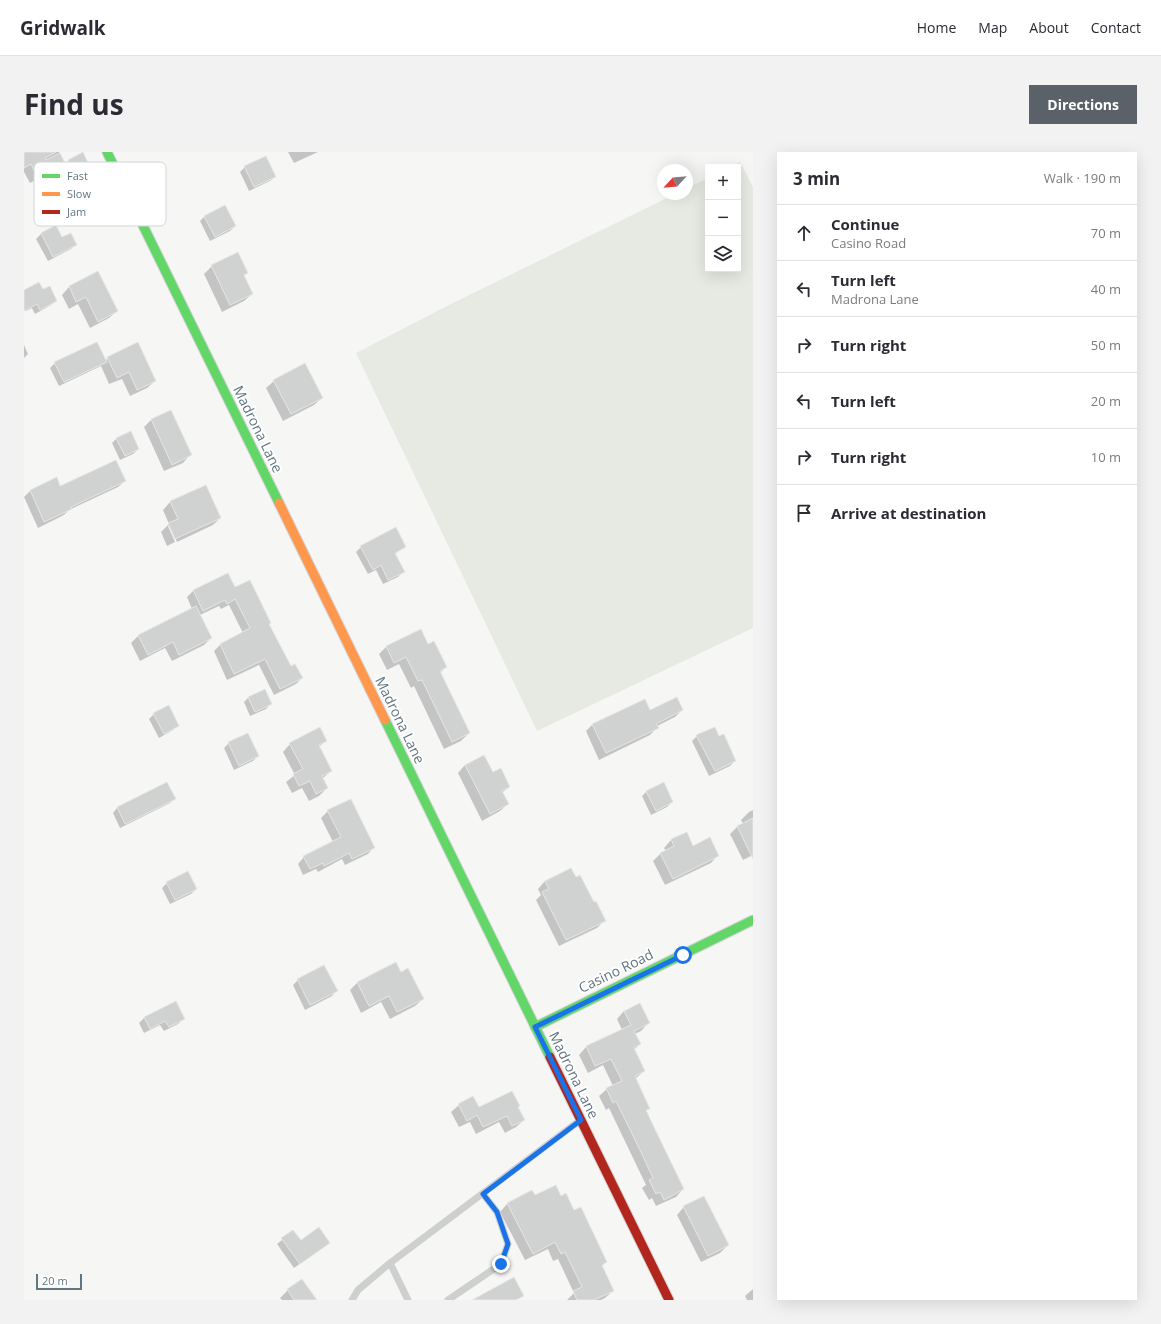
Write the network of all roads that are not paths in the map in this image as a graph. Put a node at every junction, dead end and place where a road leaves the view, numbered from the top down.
1 (107, 152) edge
2 (112, 162) edge
3 (143, 226) edge
4 (753, 920) edge
5 (535, 1027) junction
6 (581, 1120) junction
7 (483, 1194) junction
8 (390, 1263) junction
9 (352, 1300) edge
10 (408, 1300) edge
11 (448, 1300) edge
12 (669, 1300) edge

1 - 2 street, Madrona Lane
3 - 5 street, Madrona Lane
4 - 5 street, Casino Road
5 - 6 street, Madrona Lane
6 - 7 lane
6 - 12 street, Madrona Lane
7 - 8 lane
7 - 11 lane
8 - 9 lane
8 - 10 lane

